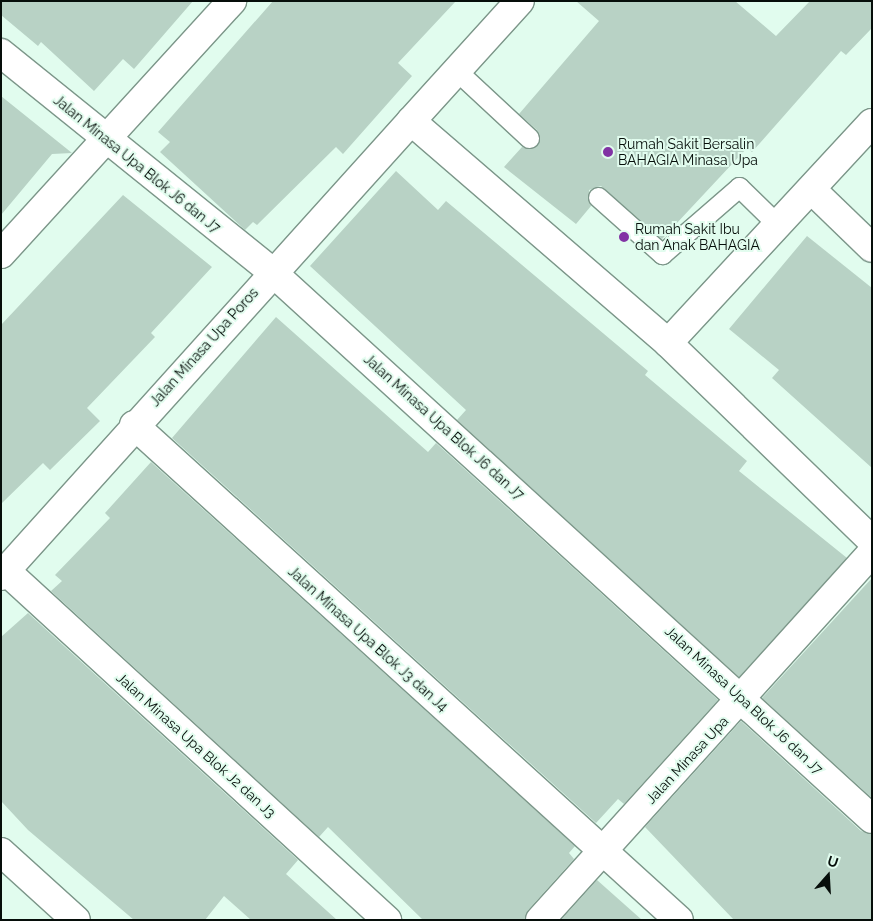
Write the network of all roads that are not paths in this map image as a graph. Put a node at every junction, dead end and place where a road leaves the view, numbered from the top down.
1 (232, 1) edge
2 (520, 1) edge
3 (1, 53) edge
4 (458, 72) junction
5 (411, 121) junction
6 (872, 123) edge
7 (529, 138) dead end
8 (106, 141) junction
9 (812, 190) junction
10 (598, 198) dead end
11 (779, 226) junction
12 (872, 248) edge
13 (1, 254) edge
14 (271, 271) junction
15 (668, 343) junction
16 (134, 426) junction
17 (872, 540) edge
18 (872, 553) edge
19 (3, 574) edge
20 (744, 698) junction
21 (872, 819) edge
22 (1, 852) edge
23 (601, 852) junction
24 (76, 920) edge
25 (386, 920) edge
26 (540, 920) edge
27 (679, 920) edge

1 - 8 street
2 - 4 street, Jalan Minasa Upa Poros
3 - 8 street, Jalan Minasa Upa Blok J6 dan J7
4 - 5 street, Jalan Minasa Upa Poros
4 - 7 lane
5 - 14 street, Jalan Minasa Upa Poros
5 - 15 street
6 - 9 street
8 - 13 street
8 - 14 street, Jalan Minasa Upa Blok J6 dan J7
9 - 11 street
9 - 12 street
10 - 11 lane
11 - 15 street
14 - 16 street, Jalan Minasa Upa Poros
14 - 20 street, Jalan Minasa Upa Blok J6 dan J7
15 - 17 street
16 - 19 street, Jalan Minasa Upa Poros
16 - 23 street, Jalan Minasa Upa Blok J3 dan J4
18 - 20 street, Jalan Minasa Upa
19 - 25 street, Jalan Minasa Upa Blok J2 dan J3
20 - 21 street, Jalan Minasa Upa Blok J6 dan J7
20 - 23 street, Jalan Minasa Upa
22 - 24 street
23 - 26 street, Jalan Minasa Upa
23 - 27 street, Jalan Minasa Upa Blok J3 dan J4

